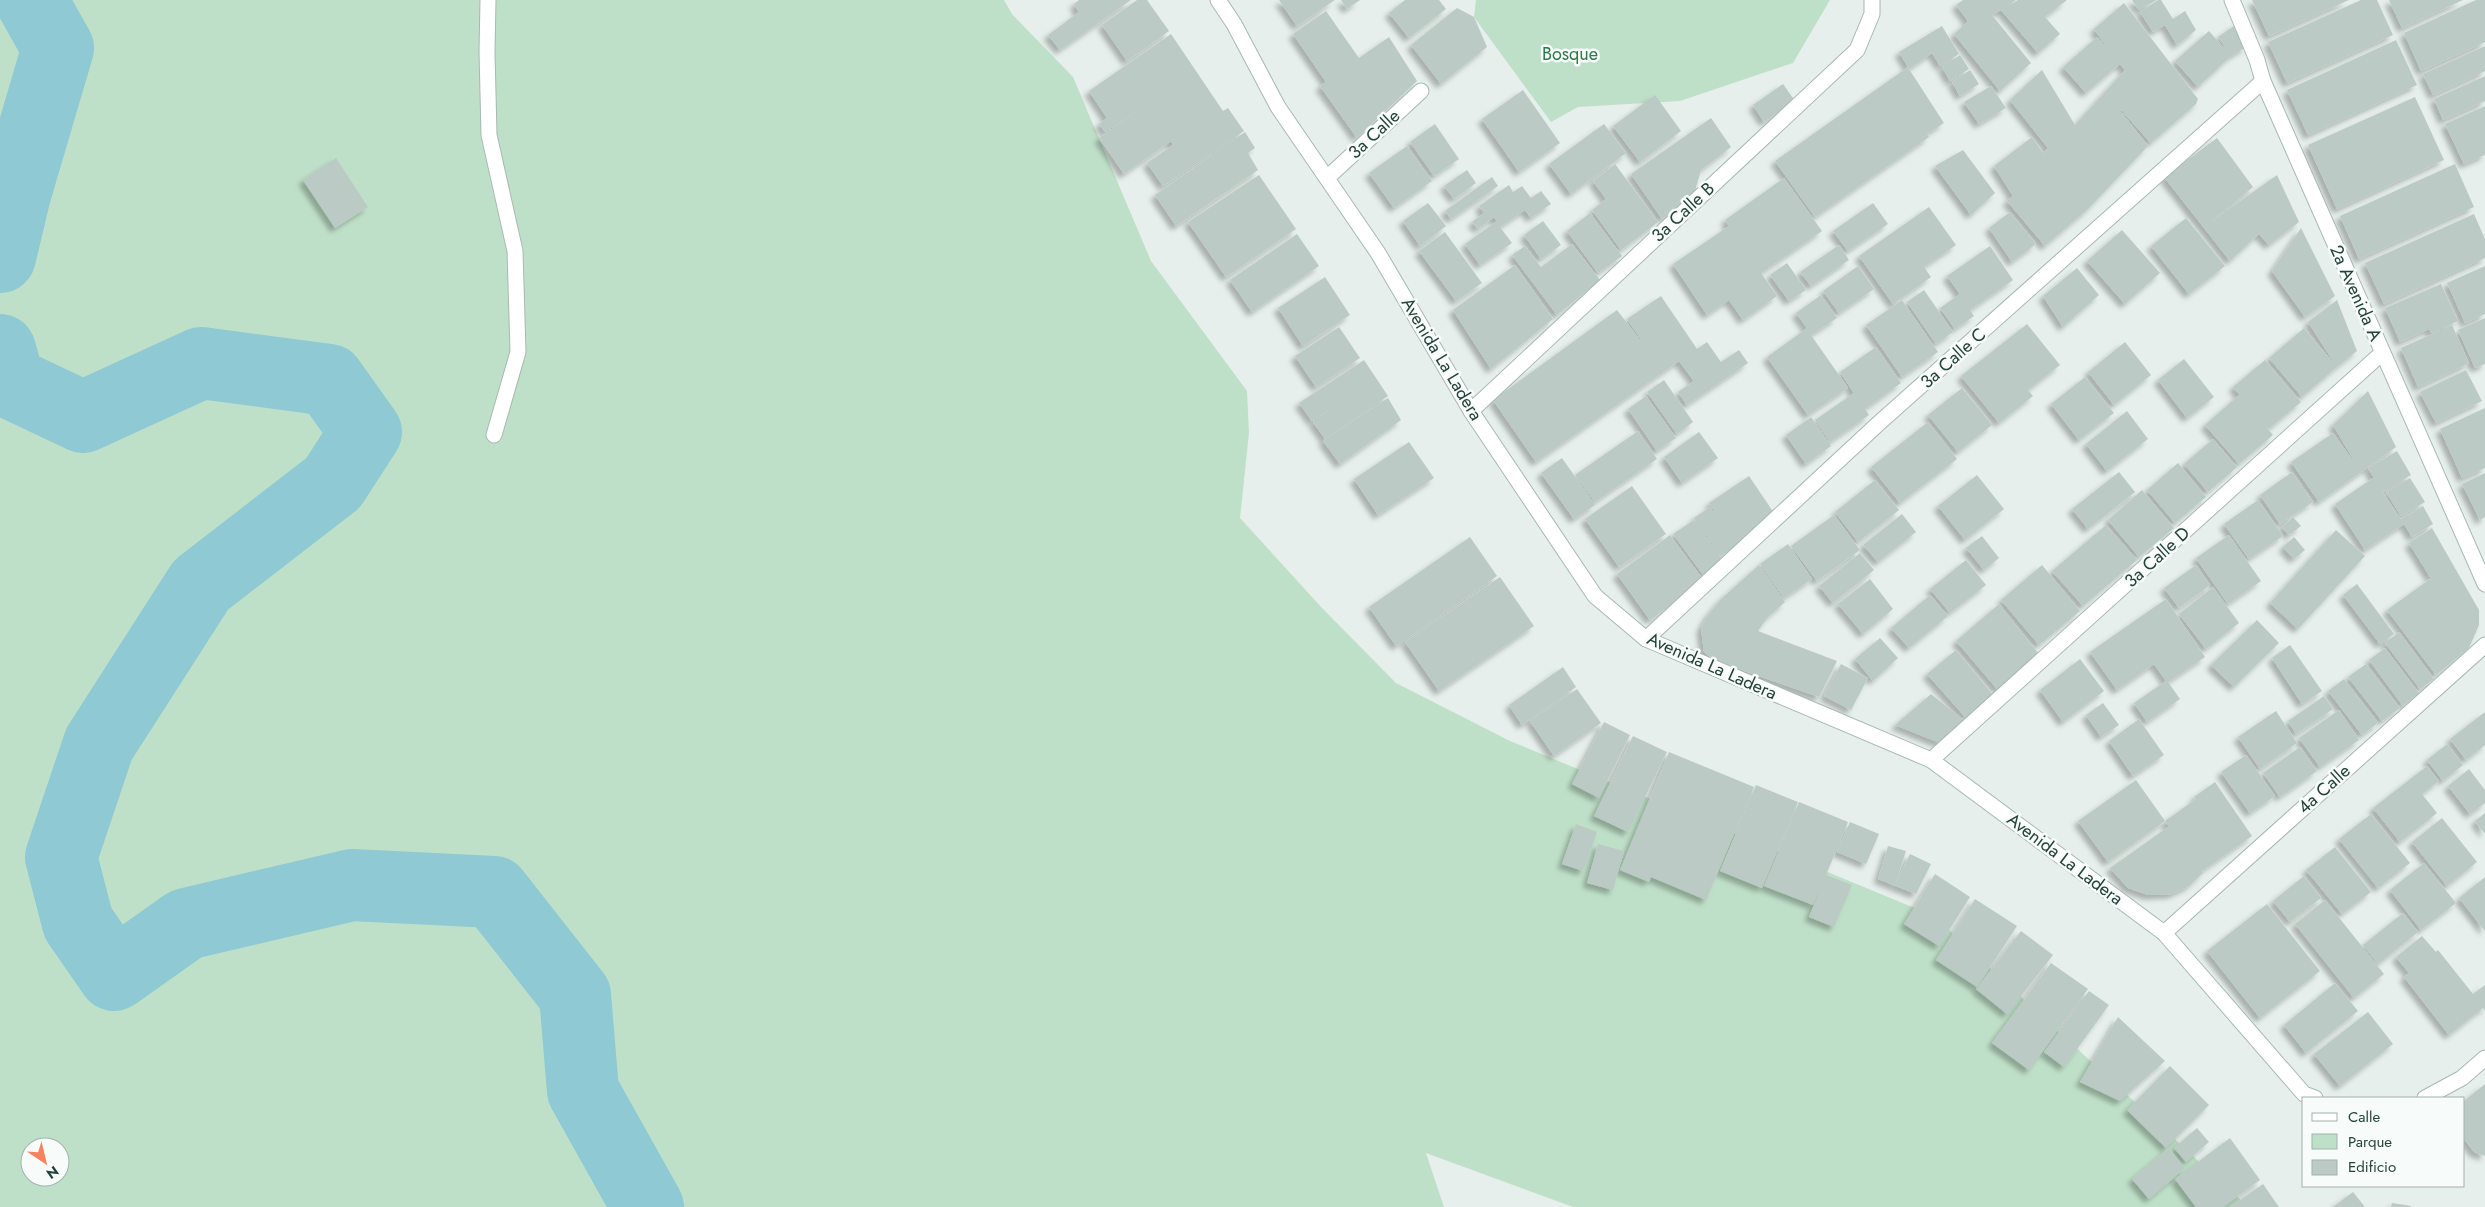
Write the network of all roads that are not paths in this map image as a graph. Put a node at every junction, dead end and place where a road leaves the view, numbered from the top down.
1 (488, 0) edge
2 (1218, 0) edge
3 (1872, 0) edge
4 (2232, 0) edge
5 (2263, 81) junction
6 (1421, 91) dead end
7 (1327, 178) junction
8 (2382, 353) junction
9 (1471, 411) junction
10 (494, 435) dead end
11 (2485, 584) edge
12 (1646, 639) junction
13 (2485, 645) edge
14 (1931, 760) junction
15 (2164, 933) junction
16 (2485, 1058) edge
17 (2312, 1097) edge
18 (2427, 1097) edge

1 - 10 street
2 - 7 street, Avenida La Ladera
3 - 9 street, 3a Calle B
4 - 5 street, 2a Avenida A
5 - 8 street, 2a Avenida A
5 - 12 street, 3a Calle C
6 - 7 street, 3a Calle
7 - 9 street, Avenida La Ladera
8 - 11 street, 2a Avenida A
8 - 14 street, 3a Calle D
9 - 12 street, Avenida La Ladera
12 - 14 street, Avenida La Ladera
13 - 15 street, 4a Calle
14 - 15 street, Avenida La Ladera
15 - 17 street, Avenida La Ladera
16 - 18 street

